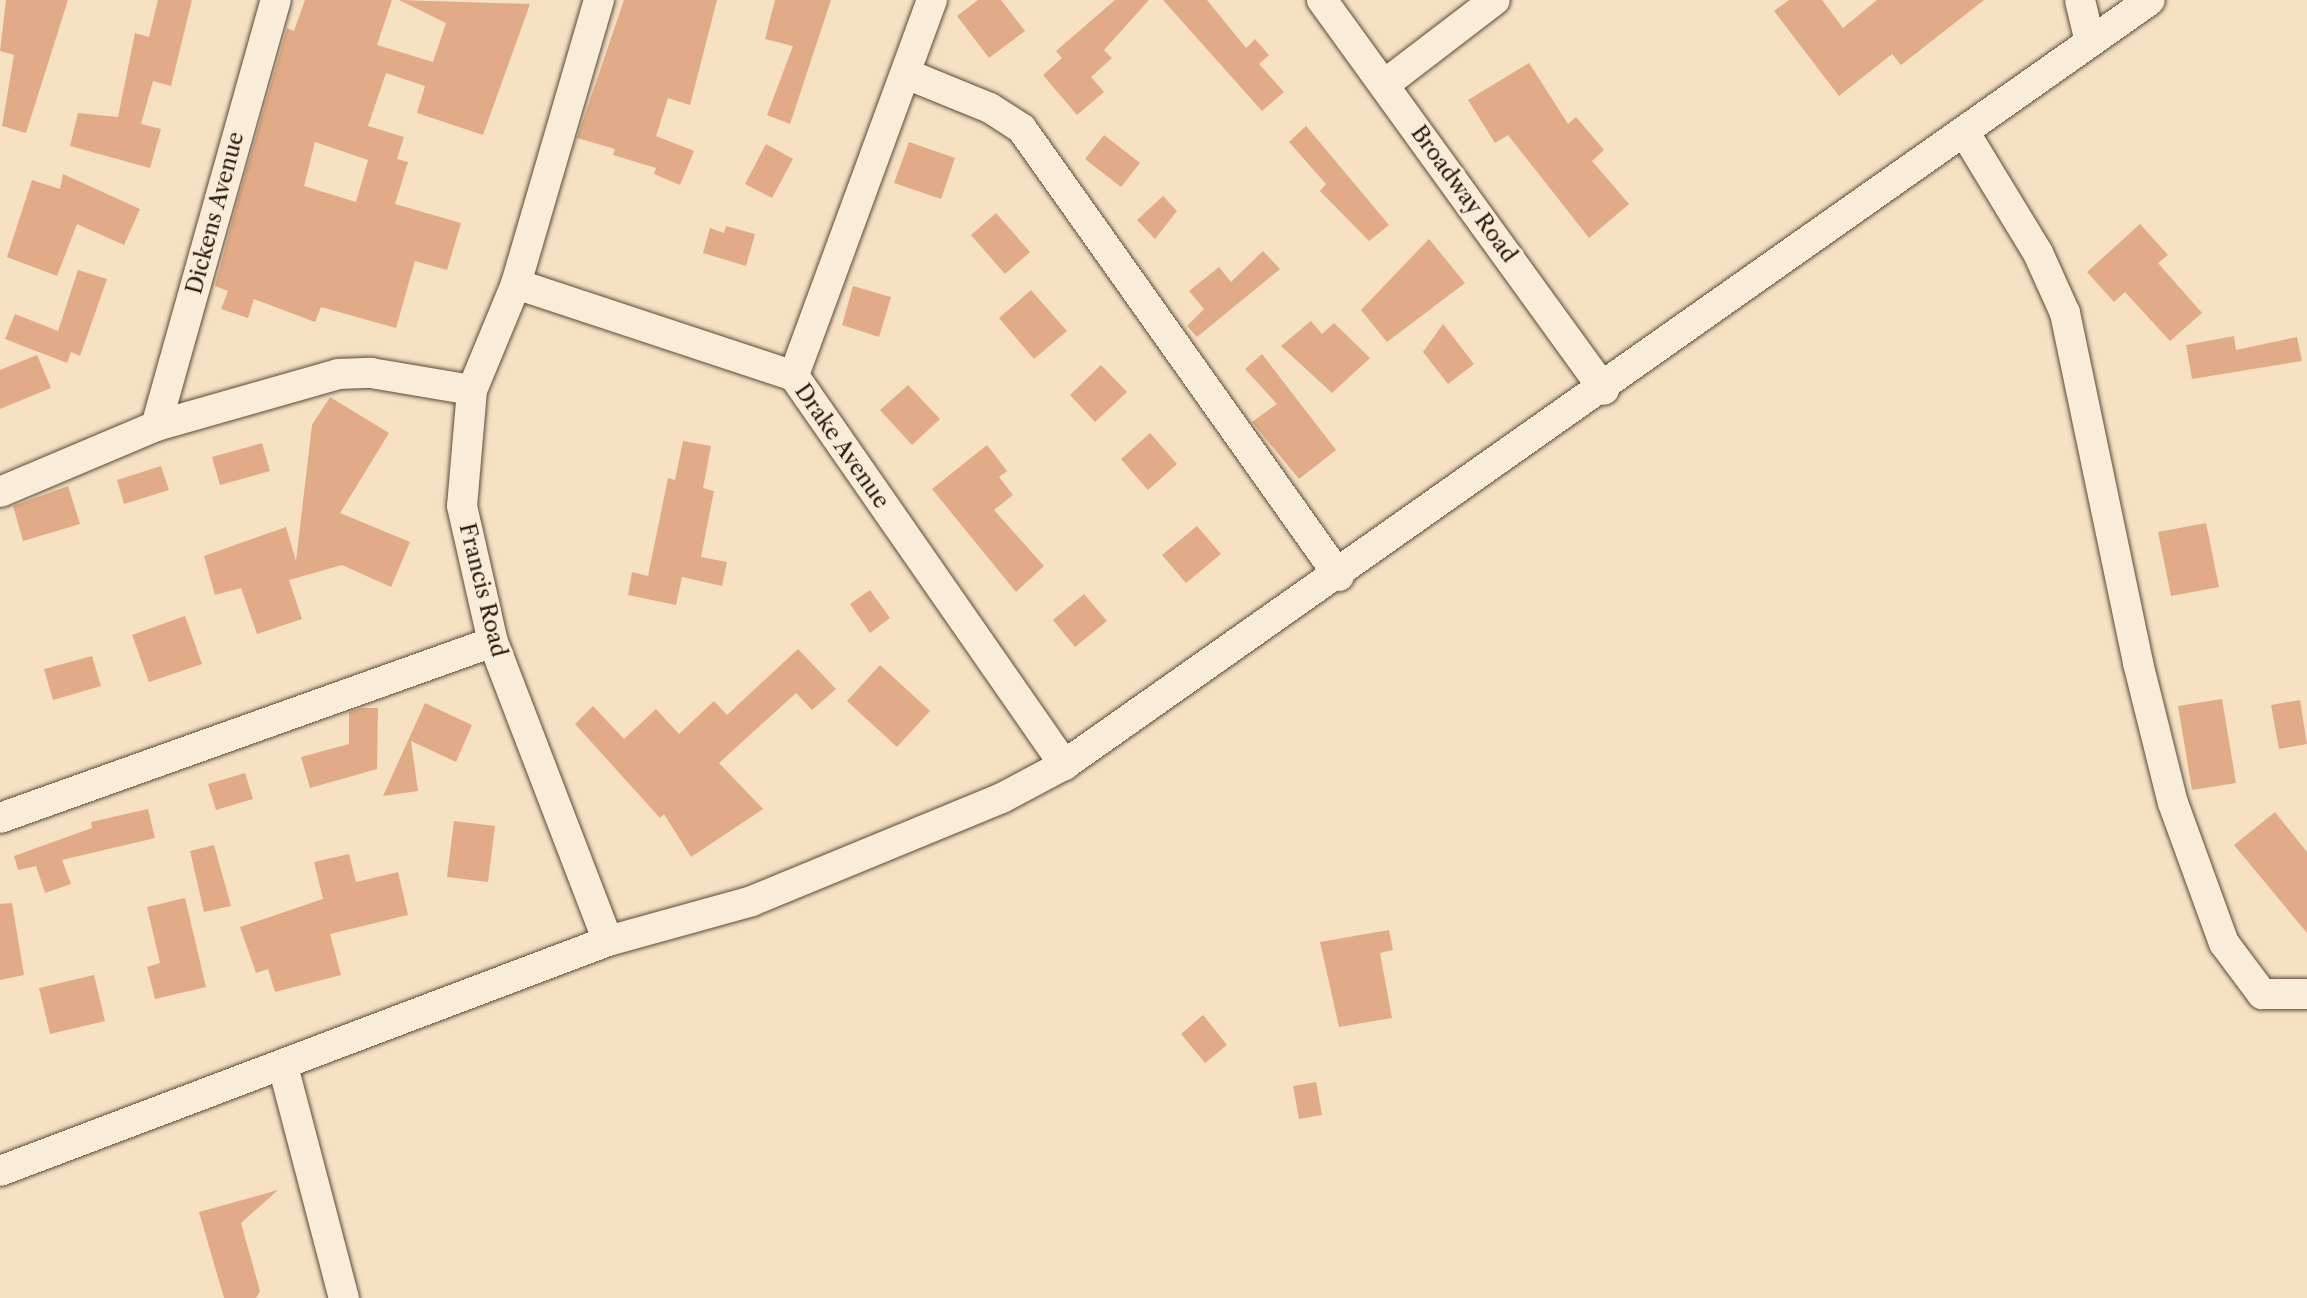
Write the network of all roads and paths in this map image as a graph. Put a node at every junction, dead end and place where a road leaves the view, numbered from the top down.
1 (276, 0) edge
2 (599, 0) edge
3 (932, 0) edge
4 (1322, 0) edge
5 (1495, 0) edge
6 (2080, 0) edge
7 (2150, 0) edge
8 (2090, 42) junction
9 (909, 75) junction
10 (1385, 84) junction
11 (1965, 133) junction
12 (516, 284) junction
13 (794, 376) junction
14 (472, 390) junction
15 (1604, 390) junction
16 (156, 426) junction
17 (0, 492) edge
18 (1339, 576) junction
19 (493, 642) junction
20 (1064, 765) junction
21 (0, 818) edge
22 (608, 941) junction
23 (2307, 994) edge
24 (283, 1066) junction
25 (0, 1171) edge
26 (344, 1298) edge

1 - 16 street, Dickens Avenue
2 - 12 street, Francis Road
3 - 9 street, Drake Avenue
4 - 10 street, Broadway Road
5 - 10 street
6 - 8 street
7 - 8 street
8 - 11 street
9 - 13 street, Drake Avenue
9 - 18 street
10 - 15 street, Broadway Road
11 - 15 street
11 - 23 street
12 - 13 street
12 - 14 street, Francis Road
13 - 20 street, Drake Avenue
14 - 16 street
14 - 19 street, Francis Road
15 - 18 street
16 - 17 street
18 - 20 street
19 - 21 street
19 - 22 street, Francis Road
20 - 22 street
22 - 24 street
24 - 25 street
24 - 26 street

